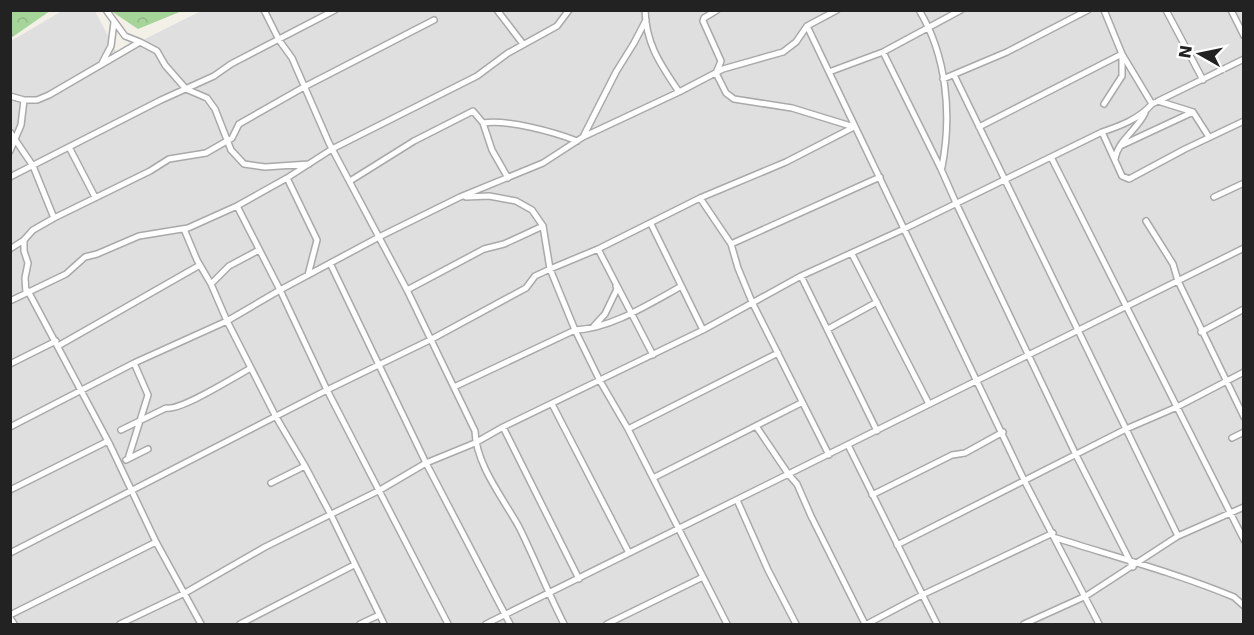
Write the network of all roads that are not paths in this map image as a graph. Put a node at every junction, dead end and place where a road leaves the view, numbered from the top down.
1 (106, 10) edge
2 (264, 10) edge
3 (335, 10) edge
4 (497, 10) edge
5 (569, 10) edge
6 (645, 10) edge
7 (717, 10) edge
8 (837, 10) edge
9 (919, 10) edge
10 (961, 10) edge
11 (1088, 10) edge
12 (1104, 10) edge
13 (1166, 10) edge
14 (1231, 10) edge
15 (434, 20) dead end
16 (646, 20) junction
17 (114, 22) junction
18 (807, 26) junction
19 (929, 28) junction
20 (1244, 36) edge
21 (279, 40) junction
22 (140, 42) junction
23 (523, 44) junction
24 (883, 52) junction
25 (1122, 54) junction
26 (1244, 59) edge
27 (102, 64) junction
28 (829, 72) junction
29 (716, 73) junction
30 (954, 75) junction
31 (943, 79) junction
32 (1203, 80) junction
33 (304, 87) junction
34 (186, 88) junction
35 (679, 92) junction
36 (10, 96) edge
37 (24, 100) junction
38 (1158, 101) junction
39 (1104, 104) dead end
40 (1152, 104) junction
41 (1145, 111) junction
42 (1193, 112) junction
43 (1244, 121) edge
44 (483, 123) junction
45 (854, 127) junction
46 (979, 127) junction
47 (10, 132) edge
48 (1102, 132) junction
49 (1209, 136) junction
50 (580, 139) junction
51 (15, 140) junction
52 (228, 141) junction
53 (1120, 146) junction
54 (69, 147) junction
55 (332, 149) junction
56 (10, 151) edge
57 (1051, 157) junction
58 (1115, 159) junction
59 (311, 164) junction
60 (33, 166) junction
61 (941, 169) junction
62 (10, 177) edge
63 (880, 177) junction
64 (288, 178) junction
65 (508, 178) junction
66 (350, 181) junction
67 (1005, 181) junction
68 (1244, 183) edge
69 (95, 197) junction
70 (460, 197) junction
71 (1214, 197) dead end
72 (700, 198) junction
73 (956, 203) junction
74 (237, 206) junction
75 (54, 218) junction
76 (1146, 221) dead end
77 (651, 224) junction
78 (543, 226) junction
79 (184, 229) junction
80 (904, 229) junction
81 (379, 237) junction
82 (24, 240) junction
83 (731, 244) junction
84 (1244, 248) edge
85 (10, 249) edge
86 (598, 249) junction
87 (259, 250) junction
88 (852, 254) junction
89 (330, 263) junction
90 (200, 264) junction
91 (550, 269) junction
92 (308, 275) junction
93 (801, 276) junction
94 (1178, 281) junction
95 (615, 283) junction
96 (211, 284) junction
97 (680, 287) junction
98 (280, 290) junction
99 (407, 290) junction
100 (27, 292) junction
101 (10, 301) edge
102 (752, 302) junction
103 (877, 303) junction
104 (1126, 306) junction
105 (1244, 309) edge
106 (632, 313) junction
107 (227, 321) junction
108 (592, 328) junction
109 (828, 329) junction
110 (1078, 329) junction
111 (575, 330) junction
112 (703, 330) junction
113 (1201, 332) junction
114 (430, 340) junction
115 (57, 344) junction
116 (778, 353) junction
117 (1029, 354) junction
118 (653, 355) junction
119 (134, 363) junction
120 (10, 364) edge
121 (377, 365) junction
122 (251, 368) junction
123 (1244, 372) edge
124 (976, 380) junction
125 (600, 381) junction
126 (1226, 382) junction
127 (454, 387) junction
128 (81, 390) junction
129 (327, 390) junction
130 (801, 403) junction
131 (552, 404) junction
132 (929, 404) junction
133 (1177, 407) junction
134 (276, 417) junction
135 (1244, 417) edge
136 (141, 420) junction
137 (756, 426) junction
138 (10, 427) edge
139 (503, 427) junction
140 (628, 429) junction
141 (1126, 429) junction
142 (121, 430) dead end
143 (877, 430) junction
144 (1003, 432) junction
145 (1244, 432) edge
146 (1232, 438) dead end
147 (108, 441) junction
148 (475, 443) junction
149 (848, 445) junction
150 (148, 449) dead end
151 (829, 455) junction
152 (1076, 455) junction
153 (128, 459) junction
154 (119, 463) junction
155 (426, 463) junction
156 (305, 466) junction
157 (789, 475) junction
158 (653, 478) junction
159 (1025, 482) junction
160 (271, 483) dead end
161 (10, 490) edge
162 (131, 490) junction
163 (380, 490) junction
164 (872, 495) junction
165 (737, 500) junction
166 (1244, 507) edge
167 (1230, 513) junction
168 (331, 515) junction
169 (679, 528) junction
170 (1055, 536) junction
171 (1178, 536) junction
172 (1244, 540) edge
173 (156, 542) junction
174 (897, 545) junction
175 (10, 553) edge
176 (629, 553) junction
177 (1134, 564) junction
178 (354, 565) junction
179 (703, 577) junction
180 (579, 579) junction
181 (185, 593) junction
182 (549, 595) junction
183 (922, 595) junction
184 (1086, 596) junction
185 (1244, 606) edge
186 (379, 615) junction
187 (505, 615) junction
188 (10, 617) edge
189 (136, 617) junction
190 (14, 624) edge
191 (120, 624) edge
192 (140, 624) edge
193 (201, 624) edge
194 (240, 624) edge
195 (360, 624) edge
196 (384, 624) edge
197 (448, 624) edge
198 (486, 624) edge
199 (510, 624) edge
200 (564, 624) edge
201 (608, 624) edge
202 (727, 624) edge
203 (796, 624) edge
204 (866, 624) edge
205 (937, 624) edge
206 (1024, 624) edge
207 (1099, 624) edge

1 - 17 street
2 - 21 street
3 - 21 street
4 - 23 street
5 - 23 street
6 - 16 street
7 - 29 street
8 - 18 street
9 - 19 street
10 - 19 street
11 - 30 street
12 - 25 street
13 - 32 street
14 - 20 street
15 - 33 street
16 - 35 street
16 - 50 street
17 - 22 street
17 - 27 street
18 - 28 street
18 - 29 street
19 - 24 street
19 - 31 street
21 - 33 street
21 - 34 street
22 - 27 street
22 - 34 street
23 - 55 street
24 - 28 street
24 - 61 street
25 - 39 street
25 - 40 street
25 - 46 street
26 - 32 street
27 - 37 street
28 - 45 street
29 - 35 street
29 - 45 street
30 - 31 street
30 - 46 street
31 - 61 street
32 - 38 street
33 - 52 street
33 - 55 street
34 - 52 street
34 - 54 street
35 - 50 street
36 - 37 street
37 - 51 street
38 - 40 street
38 - 42 street
40 - 41 street
41 - 48 street
41 - 53 street
42 - 49 street
42 - 53 street
43 - 49 street
44 - 50 street
44 - 65 street
44 - 66 street
45 - 63 street
45 - 72 street
46 - 67 street
47 - 51 street
48 - 57 street
48 - 58 street
49 - 58 street
50 - 65 street
51 - 56 street
51 - 60 street
52 - 59 street
52 - 69 street
53 - 58 street
54 - 60 street
54 - 69 street
55 - 59 street
55 - 66 street
57 - 67 street
57 - 104 street
59 - 64 street
60 - 62 street
60 - 75 street
61 - 73 street
63 - 80 street
63 - 83 street
64 - 74 street
64 - 92 street
65 - 70 street
66 - 81 street
67 - 73 street
67 - 110 street
68 - 71 street
69 - 75 street
70 - 78 street
70 - 81 street
72 - 77 street
72 - 83 street
73 - 80 street
73 - 117 street
74 - 79 street
74 - 87 street
75 - 82 street
76 - 94 street
77 - 86 street
77 - 97 street
78 - 91 street
78 - 99 street
79 - 90 street
79 - 100 street
80 - 88 street
80 - 124 street
81 - 89 street
81 - 99 street
82 - 85 street
82 - 100 street
83 - 102 street
84 - 94 street
86 - 91 street
86 - 95 street
87 - 96 street
87 - 98 street
88 - 93 street
88 - 103 street
89 - 92 street
89 - 121 street
90 - 96 street
90 - 115 street
91 - 111 street
91 - 114 street
92 - 98 street
93 - 102 street
93 - 109 street
94 - 104 street
94 - 113 street
95 - 106 street
95 - 108 street
96 - 107 street
97 - 106 street
97 - 112 street
98 - 107 street
98 - 129 street
99 - 114 street
100 - 101 street
100 - 115 street
102 - 112 street
102 - 116 street
103 - 109 street
103 - 132 street
104 - 110 street
104 - 133 street
105 - 113 street
106 - 108 street
106 - 118 street
107 - 119 street
107 - 122 street
108 - 111 street
109 - 143 street
110 - 117 street
110 - 141 street
111 - 125 street
111 - 127 street
112 - 118 street
113 - 126 street
114 - 121 street
114 - 127 street
115 - 120 street
115 - 128 street
116 - 130 street
116 - 140 street
117 - 124 street
117 - 152 street
118 - 125 street
119 - 128 street
119 - 136 street
121 - 129 street
121 - 155 street
122 - 134 street
122 - 136 street
123 - 126 street
124 - 132 street
124 - 144 street
125 - 131 street
125 - 140 street
126 - 133 street
126 - 135 street
127 - 148 street
128 - 138 street
128 - 147 street
129 - 134 street
129 - 163 street
130 - 137 street
130 - 151 street
131 - 139 street
131 - 176 street
132 - 143 street
133 - 141 street
133 - 167 street
134 - 156 street
134 - 162 street
136 - 142 street
136 - 153 street
137 - 157 street
137 - 158 street
139 - 148 street
139 - 180 street
140 - 158 street
141 - 152 street
141 - 171 street
143 - 149 street
144 - 159 street
144 - 164 street
145 - 146 street
147 - 154 street
147 - 161 street
148 - 155 street
148 - 182 street
149 - 151 street
149 - 164 street
150 - 153 street
151 - 157 street
152 - 159 street
152 - 177 street
153 - 154 street
154 - 162 street
155 - 163 street
155 - 187 street
156 - 160 street
156 - 168 street
157 - 165 street
157 - 204 street
158 - 169 street
159 - 170 street
159 - 174 street
162 - 173 street
162 - 175 street
163 - 168 street
163 - 197 street
164 - 174 street
165 - 169 street
165 - 203 street
166 - 167 street
167 - 171 street
167 - 172 street
168 - 178 street
168 - 181 street
169 - 176 street
169 - 179 street
170 - 177 street
170 - 183 street
170 - 184 street
171 - 177 street
173 - 181 street
173 - 188 street
174 - 183 street
176 - 180 street
177 - 184 street
177 - 185 street
178 - 186 street
178 - 194 street
179 - 201 street
179 - 202 street
180 - 182 street
181 - 189 street
181 - 193 street
182 - 187 street
182 - 200 street
183 - 204 street
183 - 205 street
184 - 206 street
184 - 207 street
186 - 195 street
186 - 196 street
187 - 198 street
187 - 199 street
188 - 190 street
189 - 191 street
189 - 192 street

